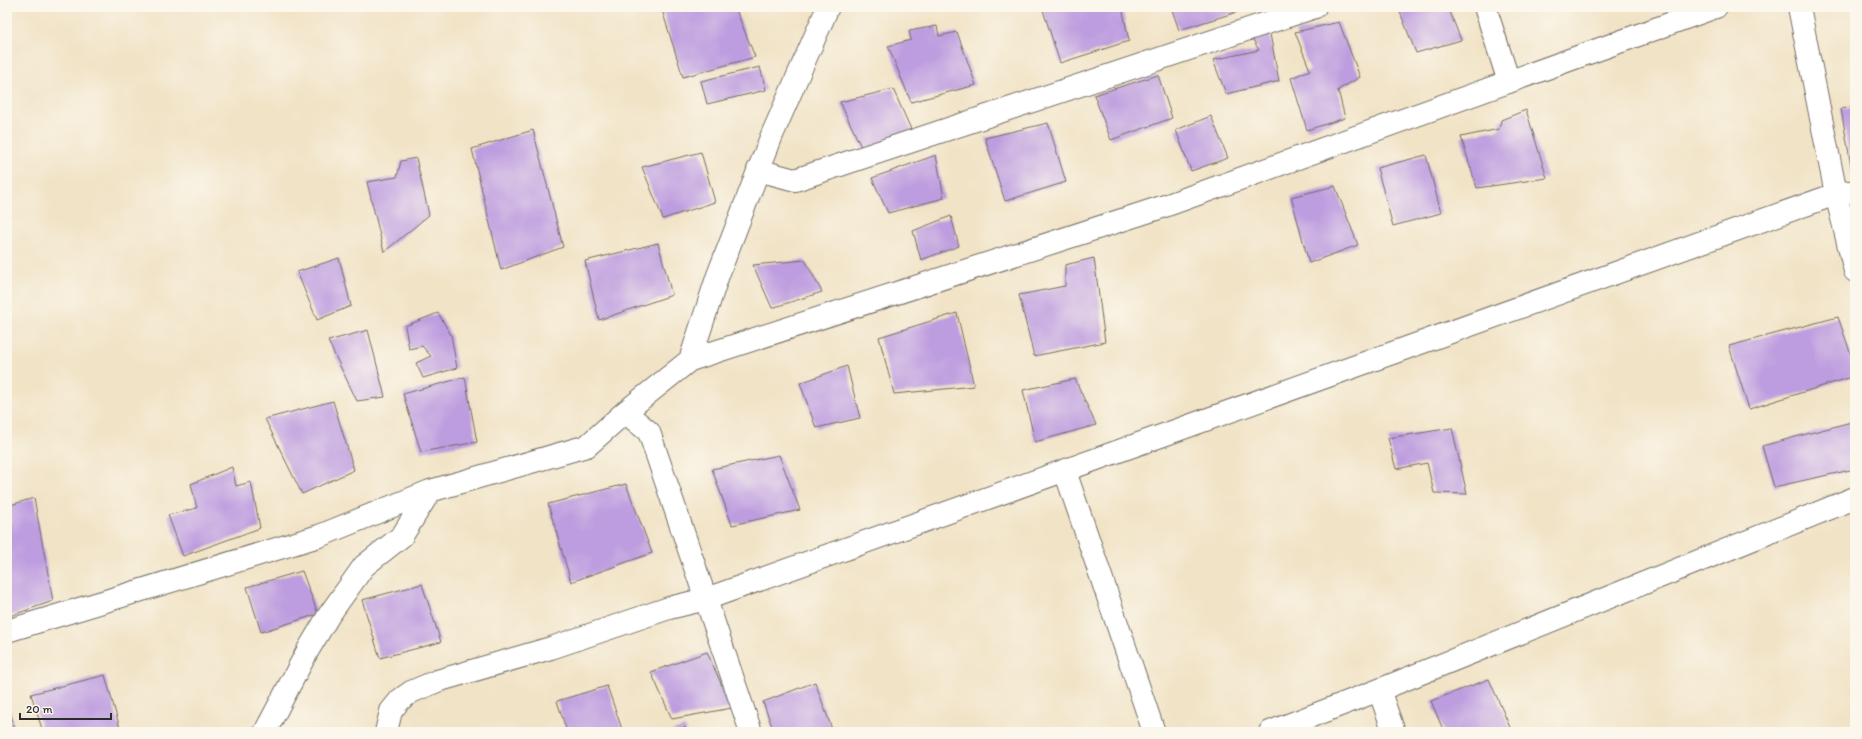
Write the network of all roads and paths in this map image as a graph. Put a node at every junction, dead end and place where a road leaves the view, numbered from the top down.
1 (828, 7) edge
2 (1315, 7) edge
3 (1485, 7) edge
4 (1716, 7) edge
5 (1799, 7) edge
6 (1509, 82) junction
7 (758, 170) junction
8 (1845, 192) edge
9 (1855, 271) edge
10 (690, 360) junction
11 (625, 412) junction
12 (1065, 471) junction
13 (430, 491) junction
14 (1855, 498) edge
15 (706, 599) junction
16 (7, 631) edge
17 (1379, 690) junction
18 (265, 732) edge
19 (386, 732) edge
20 (751, 732) edge
21 (1154, 732) edge
22 (1270, 732) edge
23 (1394, 732) edge

1 - 7 street
2 - 7 street
3 - 6 street
4 - 6 street
5 - 8 street
6 - 10 street
7 - 10 street
8 - 9 street
8 - 12 street
10 - 11 street
11 - 13 street
11 - 15 street
12 - 15 street
12 - 21 street
13 - 16 street
13 - 18 street
14 - 17 street
15 - 19 street
15 - 20 street
17 - 22 street
17 - 23 street

